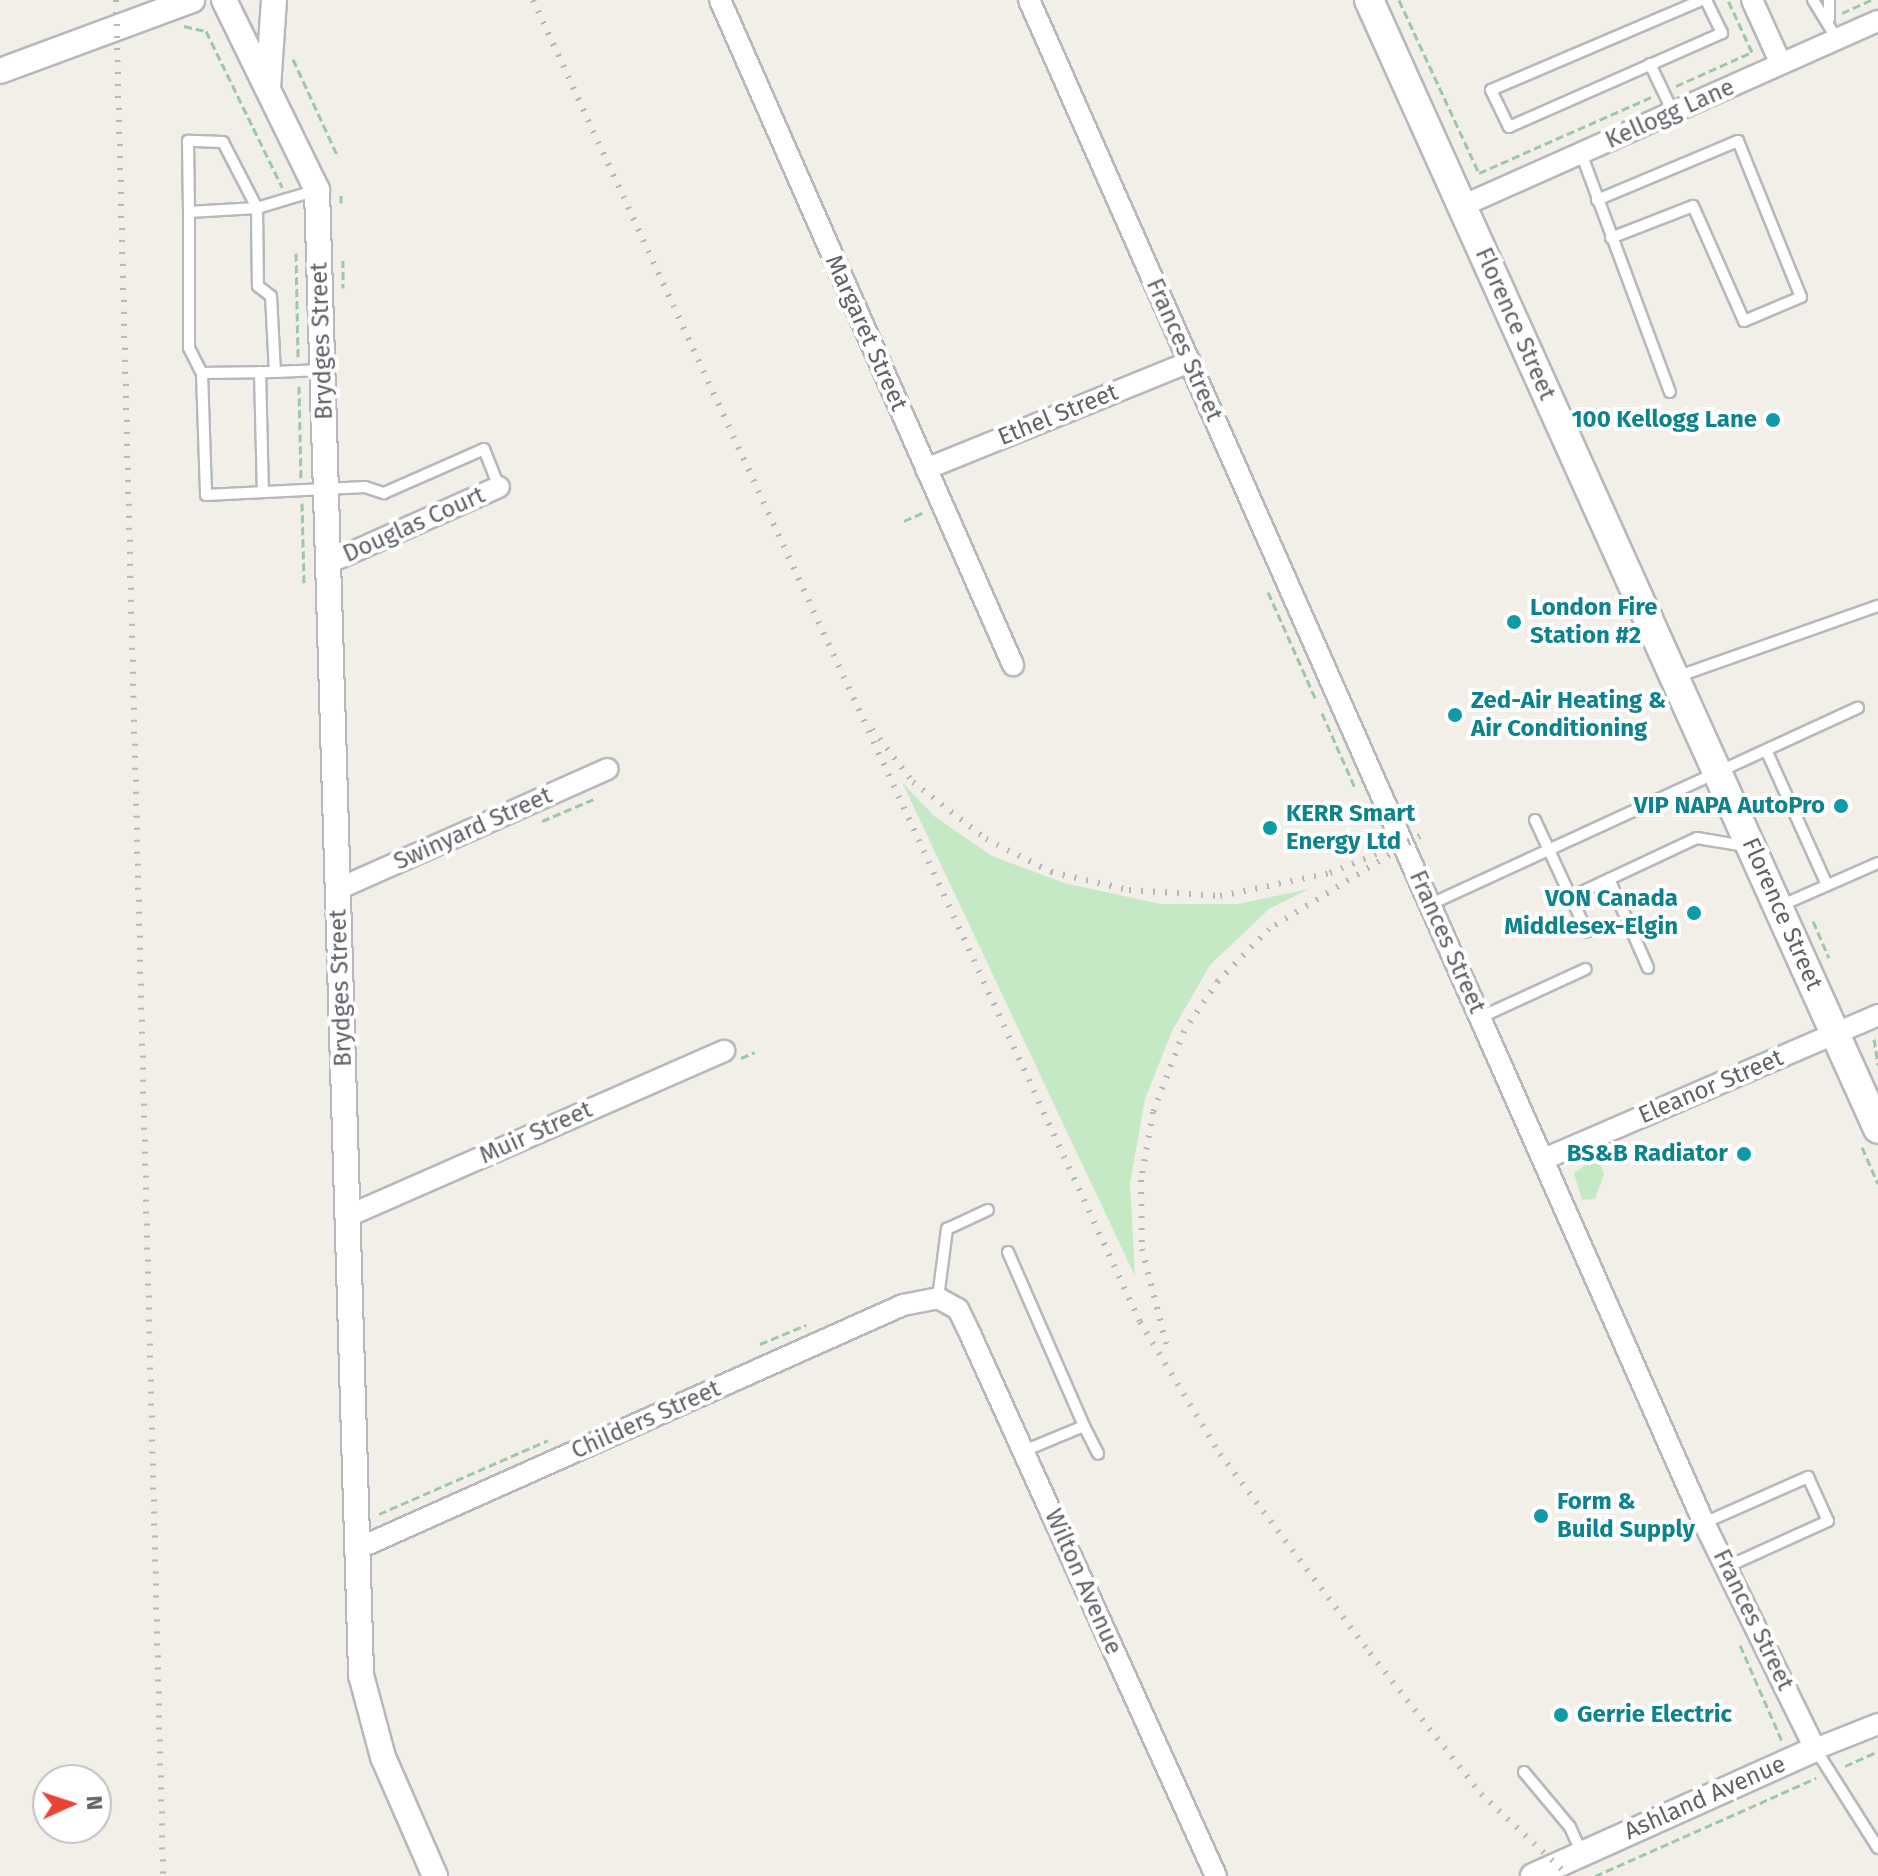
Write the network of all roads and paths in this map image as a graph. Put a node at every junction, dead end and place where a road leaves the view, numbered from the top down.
1 (192, 0) edge
2 (224, 0) edge
3 (274, 0) edge
4 (720, 0) edge
5 (1029, 0) edge
6 (1369, 0) edge
7 (1704, 0) edge
8 (1752, 0) edge
9 (1813, 0) edge
10 (1829, 0) edge
11 (1871, 0) edge
12 (1829, 19) junction
13 (1878, 21) edge
14 (171, 29) dead end
15 (1837, 39) junction
16 (290, 52) dead end
17 (1650, 64) junction
18 (1781, 64) junction
19 (0, 71) edge
20 (269, 99) junction
21 (1673, 112) junction
22 (1581, 153) junction
23 (338, 157) dead end
24 (329, 191) junction
25 (285, 193) dead end
26 (1597, 200) junction
27 (341, 203) dead end
28 (1462, 206) junction
29 (257, 208) junction
30 (189, 212) junction
31 (1611, 238) junction
32 (295, 244) dead end
33 (1190, 362) junction
34 (298, 367) dead end
35 (323, 370) junction
36 (260, 372) junction
37 (275, 372) junction
38 (202, 373) junction
39 (299, 386) dead end
40 (1670, 392) dead end
41 (926, 469) junction
42 (302, 483) dead end
43 (499, 487) joint
44 (326, 488) junction
45 (263, 492) junction
46 (923, 500) dead end
47 (302, 503) dead end
48 (904, 521) dead end
49 (328, 563) junction
50 (304, 585) dead end
51 (1878, 606) edge
52 (1013, 665) dead end
53 (1676, 678) junction
54 (1858, 708) dead end
55 (1767, 752) junction
56 (608, 769) dead end
57 (1719, 774) junction
58 (594, 799) dead end
59 (1535, 820) dead end
60 (535, 825) dead end
61 (1751, 846) junction
62 (1549, 851) junction
63 (1878, 863) edge
64 (1609, 879) junction
65 (1827, 885) junction
66 (338, 889) junction
67 (1571, 897) junction
68 (1431, 904) junction
69 (1779, 907) junction
70 (1813, 921) dead end
71 (1587, 932) dead end
72 (1648, 968) dead end
73 (1586, 969) dead end
74 (1835, 972) dead end
75 (1878, 1015) edge
76 (1481, 1017) junction
77 (1836, 1033) junction
78 (1878, 1037) edge
79 (755, 1052) dead end
80 (725, 1058) joint
81 (1878, 1065) edge
82 (1869, 1136) edge
83 (1544, 1159) junction
84 (1878, 1184) edge
85 (988, 1210) dead end
86 (348, 1216) junction
87 (1008, 1252) dead end
88 (938, 1298) junction
89 (810, 1324) dead end
90 (760, 1344) dead end
91 (1084, 1426) junction
92 (555, 1437) dead end
93 (1024, 1451) junction
94 (1098, 1454) dead end
95 (374, 1500) dead end
96 (1704, 1523) junction
97 (357, 1549) junction
98 (1729, 1566) junction
99 (1878, 1724) edge
100 (1815, 1749) junction
101 (1878, 1751) edge
102 (1524, 1772) dead end
103 (1827, 1774) junction
104 (1878, 1848) edge
105 (1581, 1854) junction
106 (435, 1876) edge
107 (1216, 1876) edge
108 (1533, 1876) edge
109 (1595, 1876) edge

1 - 19 street
2 - 20 street, Brydges Street
3 - 20 street
4 - 41 street, Margaret Street
5 - 33 street, Frances Street
6 - 28 main road, Florence Street
7 - 17 lane
7 - 17 lane
8 - 18 street
9 - 12 lane
10 - 12 lane
11 - 12 path
12 - 15 lane
13 - 15 street, Kellogg Lane
14 - 25 path
15 - 18 street, Kellogg Lane
16 - 23 path
17 - 21 lane
18 - 21 street, Kellogg Lane
20 - 24 street, Brydges Street
21 - 22 street, Kellogg Lane
22 - 26 lane
22 - 28 street, Kellogg Lane
24 - 27 path
24 - 29 lane
24 - 35 street, Brydges Street
26 - 31 lane
26 - 31 lane
28 - 53 main road, Florence Street
29 - 30 lane
29 - 30 lane
29 - 37 lane
30 - 38 lane
31 - 40 lane
32 - 34 path
33 - 41 street, Ethel Street
33 - 68 street, Frances Street
35 - 37 lane
35 - 44 street, Brydges Street
36 - 37 lane
36 - 38 lane
36 - 45 lane
38 - 45 lane
39 - 42 path
41 - 52 street, Margaret Street
43 - 44 lane
43 - 49 street, Douglas Court
44 - 45 lane
44 - 49 street, Brydges Street
46 - 48 path
47 - 50 path
49 - 66 street, Brydges Street
51 - 53 lane
53 - 57 main road, Florence Street
54 - 55 lane
55 - 57 lane
55 - 65 lane
56 - 66 street, Swinyard Street
57 - 61 main road, Florence Street
57 - 62 lane
58 - 60 path
59 - 62 lane
61 - 64 lane
61 - 69 main road, Florence Street
62 - 67 lane
62 - 68 lane
63 - 65 lane
64 - 67 lane
64 - 72 lane
65 - 69 lane
66 - 86 street, Brydges Street
67 - 71 lane
68 - 76 street, Frances Street
69 - 77 main road, Florence Street
70 - 74 path
73 - 76 lane
75 - 77 street, Eleanor Street
76 - 83 street, Frances Street
77 - 82 main road, Florence Street
77 - 83 street, Eleanor Street
78 - 81 path
79 - 80 path
80 - 86 street, Muir Street
82 - 84 path
83 - 96 street, Frances Street
85 - 88 lane
86 - 97 street, Brydges Street
87 - 91 lane
88 - 93 street, Wilton Avenue
88 - 97 street, Childers Street
89 - 90 path
91 - 93 lane
91 - 94 lane
92 - 95 path
93 - 107 street, Wilton Avenue
96 - 98 street, Frances Street
96 - 98 lane
97 - 106 street, Brydges Street
98 - 100 street, Frances Street
99 - 100 street, Ashland Avenue
100 - 103 lane
100 - 105 street, Ashland Avenue
101 - 103 path
102 - 105 lane
103 - 104 lane
103 - 109 path
105 - 108 street, Ashland Avenue

